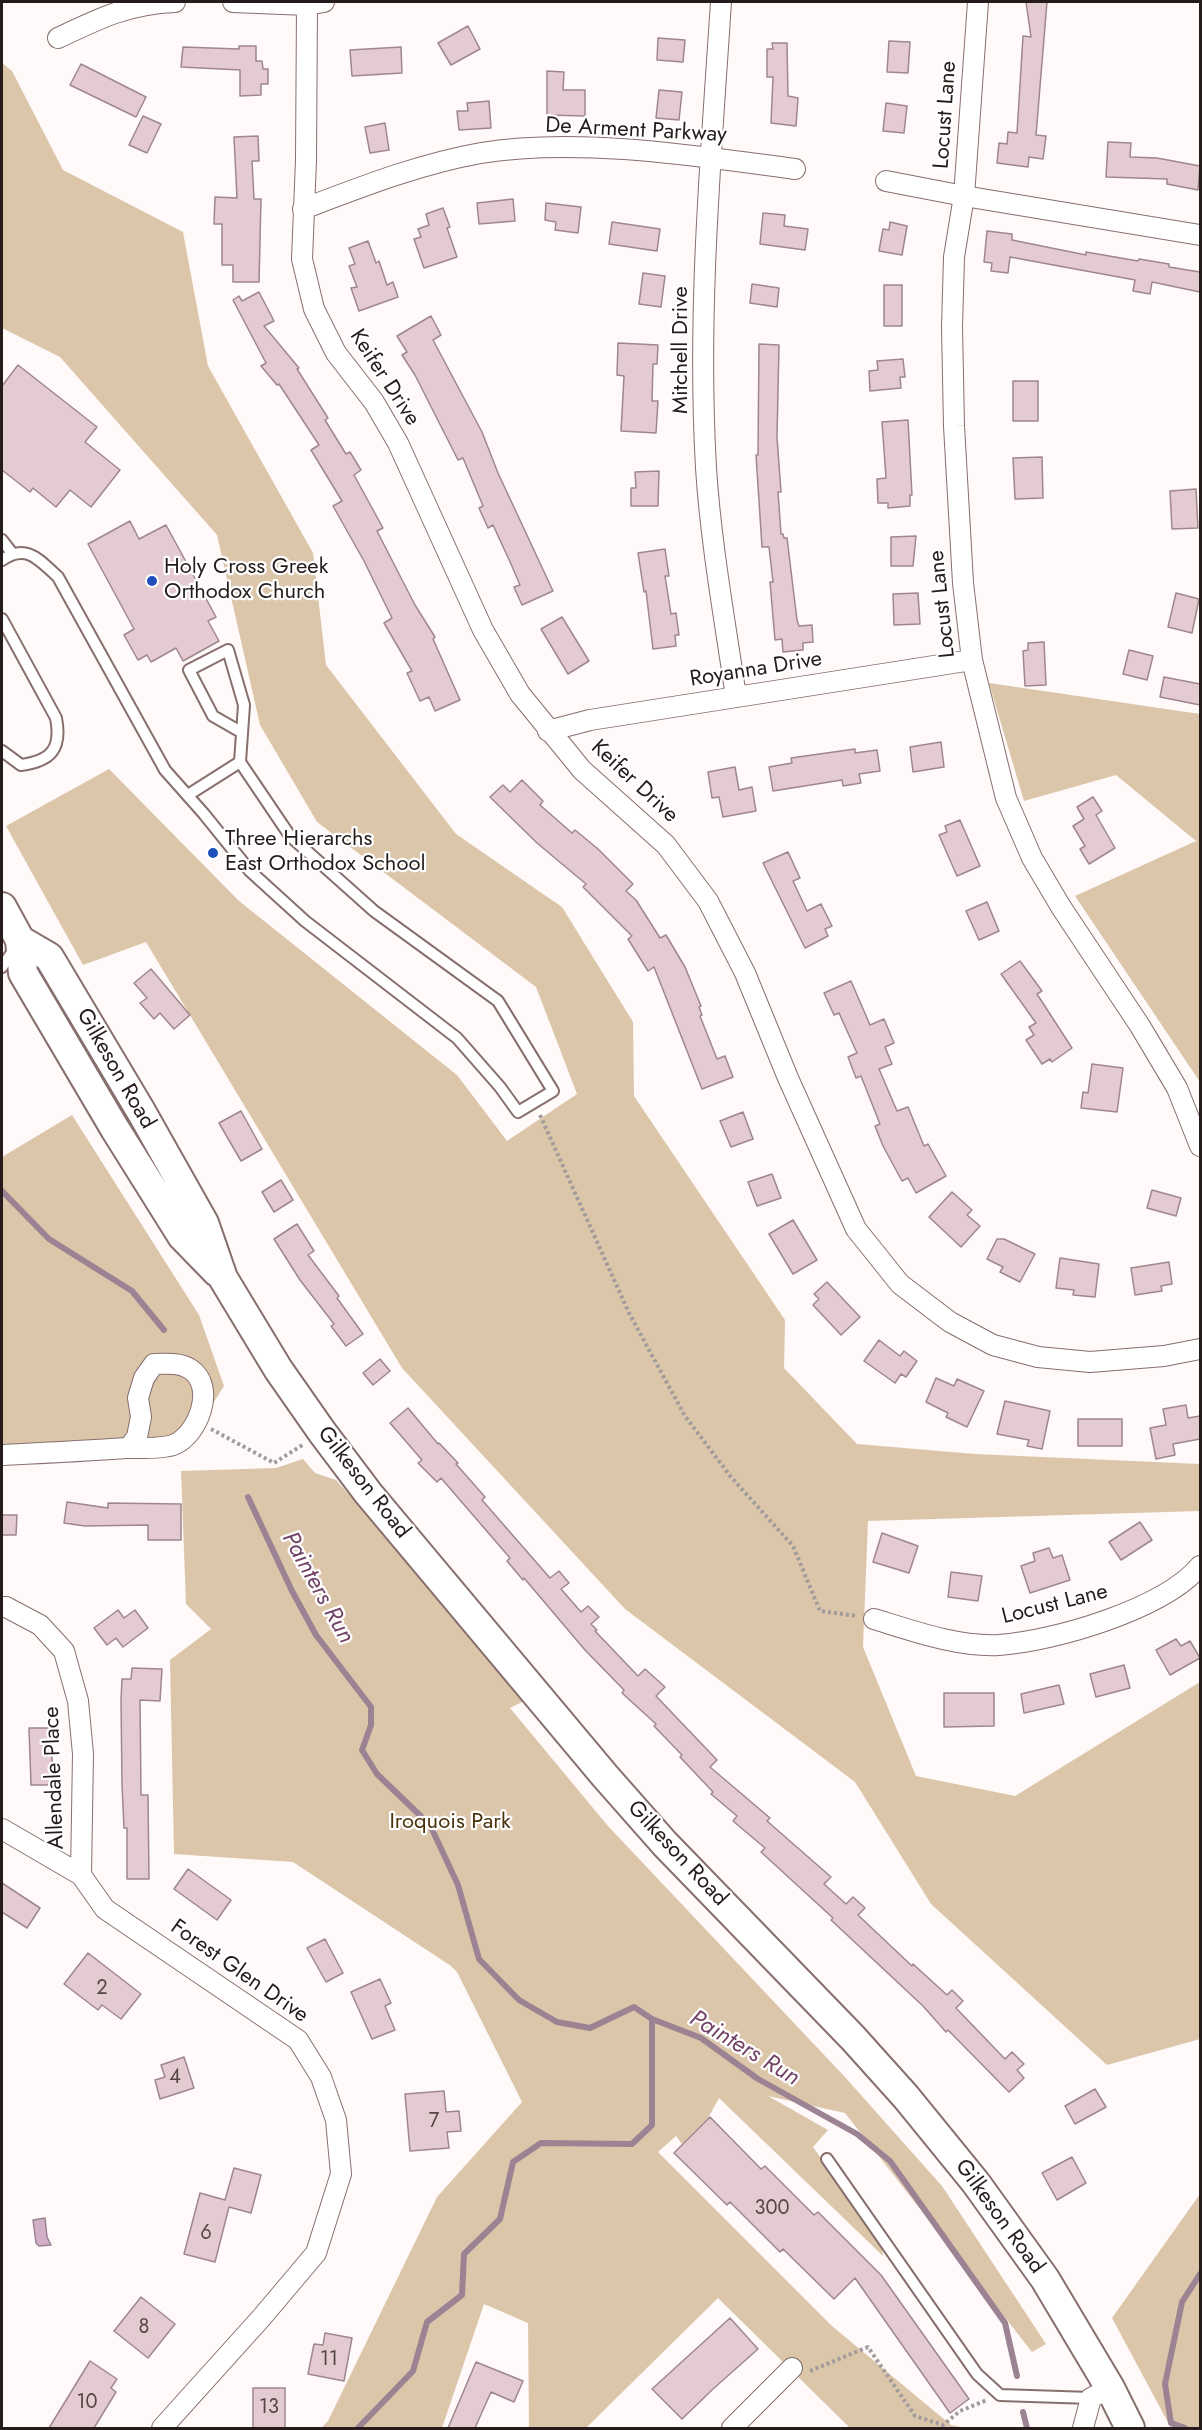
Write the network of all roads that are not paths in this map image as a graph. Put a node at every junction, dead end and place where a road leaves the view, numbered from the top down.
1 (176, 2) edge
2 (233, 2) edge
3 (721, 2) edge
4 (978, 2) edge
5 (315, 3) edge
6 (58, 38) dead end
7 (711, 158) junction
8 (795, 169) dead end
9 (886, 181) dead end
10 (963, 196) junction
11 (303, 208) junction
12 (1200, 235) edge
13 (2, 540) edge
14 (12, 553) junction
15 (2, 560) edge
16 (2, 619) edge
17 (972, 660) junction
18 (736, 697) junction
19 (548, 731) junction
20 (241, 732) junction
21 (2, 751) edge
22 (240, 762) junction
23 (188, 795) junction
24 (2, 907) edge
25 (16, 940) junction
26 (2, 967) edge
27 (1200, 1146) edge
28 (1200, 1349) edge
29 (129, 1448) junction
30 (2, 1455) edge
31 (1200, 1566) edge
32 (2, 1607) edge
33 (874, 1619) road end
34 (2, 1830) edge
35 (81, 1875) junction
36 (827, 2158) dead end
37 (800, 2370) road end
38 (1100, 2393) junction
39 (162, 2428) edge
40 (732, 2428) edge
41 (1083, 2428) edge
42 (1130, 2428) edge

1 - 6 street
2 - 5 street
3 - 7 street, Mitchell Drive
4 - 10 street, Locust Lane
5 - 11 street, Keifer Drive
7 - 8 street, De Arment Parkway
7 - 11 street, De Arment Parkway
7 - 18 street, Mitchell Drive
9 - 10 street
10 - 12 street
10 - 17 street, Locust Lane
11 - 19 street, Keifer Drive
13 - 14 lane
14 - 15 lane
14 - 23 lane
16 - 21 lane
17 - 18 street, Royanna Drive
17 - 27 street, Locust Lane
18 - 19 street, Royanna Drive
19 - 28 street, Keifer Drive
20 - 20 lane
20 - 22 lane
22 - 23 lane
22 - 23 lane
24 - 25 street
25 - 26 lane
25 - 38 street, Gilkeson Road
29 - 29 street
29 - 30 street
31 - 33 street, Locust Lane
32 - 35 street, Allendale Place
34 - 35 street
35 - 39 street, Forest Glen Drive
36 - 38 lane
37 - 40 street
38 - 41 street
38 - 42 street, Gilkeson Road

